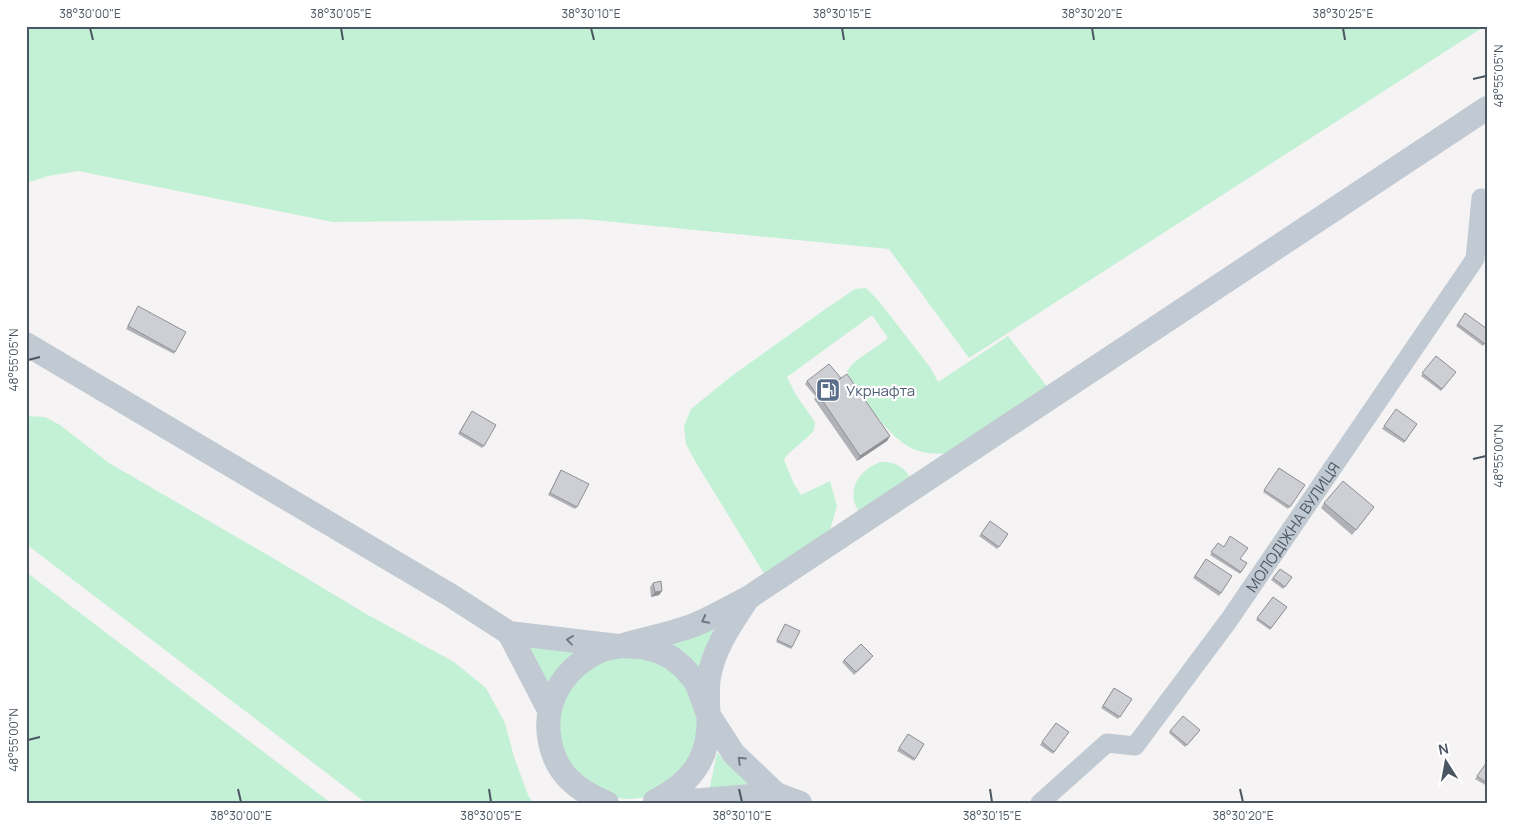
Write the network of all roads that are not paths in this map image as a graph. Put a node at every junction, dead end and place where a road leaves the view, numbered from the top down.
1 (1487, 108) edge
2 (1481, 198) dead end
3 (26, 344) edge
4 (748, 598) junction
5 (508, 633) junction
6 (618, 646) junction
7 (549, 710) junction
8 (708, 714) junction
9 (706, 746) junction
10 (776, 794) junction
11 (651, 802) edge
12 (701, 802) edge
13 (607, 803) edge
14 (800, 803) edge
15 (1040, 803) edge

1 - 4 street
2 - 15 street, МОЛОДІЖНА ВУЛИЦЯ
3 - 5 street
4 -> 6 street
4 - 8 street
6 -> 5 street
5 - 7 street
6 - 7 street
6 - 8 street
7 - 13 street
8 - 9 street
10 -> 8 street
9 - 11 street
9 - 12 street
10 - 12 street
10 - 14 street
11 - 12 street

